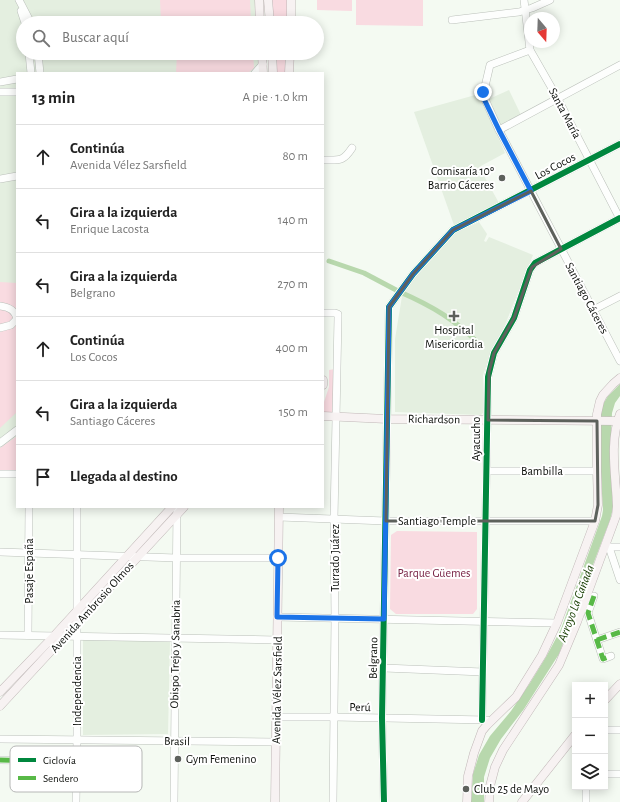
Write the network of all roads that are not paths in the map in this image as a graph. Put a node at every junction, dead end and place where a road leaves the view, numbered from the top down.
1 (15, 0) edge
2 (20, 0) edge
3 (259, 0) edge
4 (268, 0) edge
5 (291, 0) edge
6 (524, 0) edge
7 (550, 0) edge
8 (525, 11) junction
9 (22, 16) edge
10 (28, 16) edge
11 (260, 16) edge
12 (269, 16) edge
13 (291, 16) edge
14 (452, 20) dead end
15 (530, 50) junction
16 (30, 60) edge
17 (39, 60) edge
18 (263, 60) edge
19 (272, 60) edge
20 (290, 60) edge
21 (263, 64) junction
22 (619, 67) edge
23 (31, 72) edge
24 (40, 72) edge
25 (256, 72) edge
26 (263, 72) edge
27 (273, 72) edge
28 (289, 72) edge
29 (16, 79) edge
30 (0, 82) edge
31 (0, 92) edge
32 (16, 92) edge
33 (558, 98) junction
34 (499, 130) junction
35 (620, 144) edge
36 (352, 148) dead end
37 (324, 160) edge
38 (590, 160) junction
39 (16, 176) edge
40 (0, 179) edge
41 (16, 180) edge
42 (0, 183) edge
43 (531, 191) junction
44 (620, 219) edge
45 (561, 249) junction
46 (620, 296) edge
47 (0, 306) edge
48 (593, 310) junction
49 (324, 314) edge
50 (16, 316) edge
51 (16, 320) edge
52 (0, 328) edge
53 (620, 361) edge
54 (620, 378) edge
55 (324, 416) edge
56 (337, 416) junction
57 (387, 419) junction
58 (617, 419) edge
59 (488, 420) junction
60 (599, 421) junction
61 (16, 431) edge
62 (0, 443) edge
63 (618, 467) edge
64 (487, 471) junction
65 (597, 471) junction
66 (0, 474) edge
67 (16, 474) edge
68 (29, 508) edge
69 (77, 508) edge
70 (171, 508) edge
71 (279, 508) edge
72 (176, 511) edge
73 (279, 517) junction
74 (334, 518) junction
75 (386, 521) junction
76 (486, 521) junction
77 (595, 521) junction
78 (607, 547) junction
79 (620, 548) edge
80 (0, 552) edge
81 (28, 553) junction
82 (77, 554) junction
83 (126, 556) junction
84 (138, 556) junction
85 (177, 558) junction
86 (278, 558) junction
87 (620, 580) edge
88 (594, 596) dead end
89 (77, 609) junction
90 (277, 617) junction
91 (335, 618) junction
92 (384, 619) junction
93 (77, 621) junction
94 (484, 621) junction
95 (557, 623) junction
96 (620, 632) edge
97 (0, 635) edge
98 (28, 635) junction
99 (54, 636) junction
100 (65, 636) junction
101 (77, 636) junction
102 (176, 637) junction
103 (277, 640) junction
104 (597, 640) junction
105 (611, 656) dead end
106 (384, 668) junction
107 (483, 672) junction
108 (620, 684) edge
109 (0, 692) edge
110 (608, 697) edge
111 (0, 706) edge
112 (277, 717) junction
113 (334, 717) junction
114 (382, 718) junction
115 (482, 720) junction
116 (491, 720) junction
117 (608, 730) edge
118 (620, 730) edge
119 (0, 739) edge
120 (77, 739) junction
121 (572, 739) edge
122 (174, 740) junction
123 (276, 742) junction
124 (77, 746) edge
125 (0, 760) edge
126 (10, 760) edge
127 (608, 774) edge
128 (620, 774) edge
129 (586, 790) edge
130 (76, 792) edge
131 (76, 802) edge
132 (174, 802) edge
133 (275, 802) edge
134 (333, 802) edge
135 (384, 802) edge
136 (467, 802) edge
137 (489, 802) edge
138 (522, 802) edge
139 (586, 802) edge

1 - 9 street
2 - 10 street
3 - 11 main road
4 - 12 main road
5 - 13 main road
6 - 8 street
7 - 8 street
8 - 14 street
8 - 15 street
15 - 33 street, Santa María
15 - 34 street, Santiago Cáceres
16 - 23 street
17 - 24 street
18 - 21 main road
19 - 27 main road
20 - 28 main road
21 - 25 street
21 - 26 main road
22 - 33 street
29 - 30 street
31 - 32 street
33 - 34 street
33 - 38 street, Santa María
34 - 43 street, Santiago Cáceres
35 - 38 street, Los Cocos
36 - 37 street
38 - 43 street, Los Cocos
38 - 44 street, Santa María
39 - 40 street
41 - 42 street
43 - 45 street, Santiago Cáceres
43 - 57 street, Los Cocos
44 - 45 street, Ayacucho
45 - 48 street, Santiago Cáceres
45 - 59 street, Ayacucho
46 - 48 street
47 - 50 street
48 - 53 street, Santiago Cáceres
49 - 56 street, Turrado Juárez
51 - 52 street
54 - 60 main road
55 - 56 main road, Richardson
56 - 57 main road, Richardson
56 - 74 street, Turrado Juárez
57 - 59 main road, Richardson
57 - 75 street, Belgrano
58 - 60 main road, Richardson
58 - 63 main road
59 - 60 main road, Richardson
59 - 64 street, Ayacucho
60 - 65 main road
61 - 62 street
63 - 78 main road
64 - 65 street, Bambilla
64 - 76 street, Ayacucho
65 - 77 main road
66 - 67 street
68 - 81 street, Pasaje España
69 - 82 street, Independencia
70 - 83 main road, Avenida Ambrosio Olmos
71 - 73 main road, Avenida Vélez Sarsfield
72 - 84 main road, Avenida Ambrosio Olmos
72 - 85 street, Obispo Trejo y Sanabria
73 - 74 street, Santiago Temple
73 - 86 main road, Avenida Vélez Sarsfield
74 - 75 street, Santiago Temple
74 - 91 street, Turrado Juárez
75 - 76 street, Santiago Temple
75 - 92 street, Belgrano
76 - 77 street, Santiago Temple
76 - 94 street, Ayacucho
77 - 95 main road
78 - 79 street
78 - 87 street
78 - 137 main road
80 - 81 street
81 - 82 street
81 - 98 street, Pasaje España
82 - 83 street
82 - 89 street, Independencia
83 - 84 street
83 - 89 main road, Avenida Ambrosio Olmos
84 - 85 street
84 - 93 main road, Avenida Ambrosio Olmos
85 - 86 street
85 - 102 street, Obispo Trejo y Sanabria
86 - 90 main road, Avenida Vélez Sarsfield
88 - 104 street
89 - 93 street, Independencia
89 - 99 main road, Avenida Ambrosio Olmos
90 - 91 street
90 - 103 main road, Avenida Vélez Sarsfield
91 - 92 street
91 - 113 street, Turrado Juárez
92 - 94 street
92 - 106 street, Belgrano
93 - 100 main road, Avenida Ambrosio Olmos
93 - 101 street, Independencia
94 - 95 street
94 - 107 street, Ayacucho
95 - 116 main road
96 - 104 street
97 - 98 street
98 - 99 street
99 - 100 street
99 - 109 main road, Avenida Ambrosio Olmos
100 - 101 street
100 - 111 main road, Avenida Ambrosio Olmos
101 - 102 street
101 - 120 street, Independencia
102 - 103 street
102 - 122 street, Obispo Trejo y Sanabria
103 - 112 main road, Avenida Vélez Sarsfield
104 - 105 street
106 - 107 street
106 - 114 street, Belgrano
107 - 115 street, Ayacucho
108 - 110 main road
112 - 113 street, Perú
112 - 123 main road, Avenida Vélez Sarsfield
113 - 114 street, Perú
113 - 134 street, Turrado Juárez
114 - 115 street, Perú
114 - 135 street, Belgrano
115 - 116 street, Perú
116 - 136 main road
117 - 118 street
119 - 120 street, Brasil
120 - 122 street, Brasil
120 - 124 street, Independencia
121 - 138 main road
122 - 123 street, Brasil
122 - 132 street, Obispo Trejo y Sanabria
123 - 133 main road, Avenida Vélez Sarsfield
125 - 126 street
127 - 128 street
129 - 139 street
130 - 131 street, Independencia

